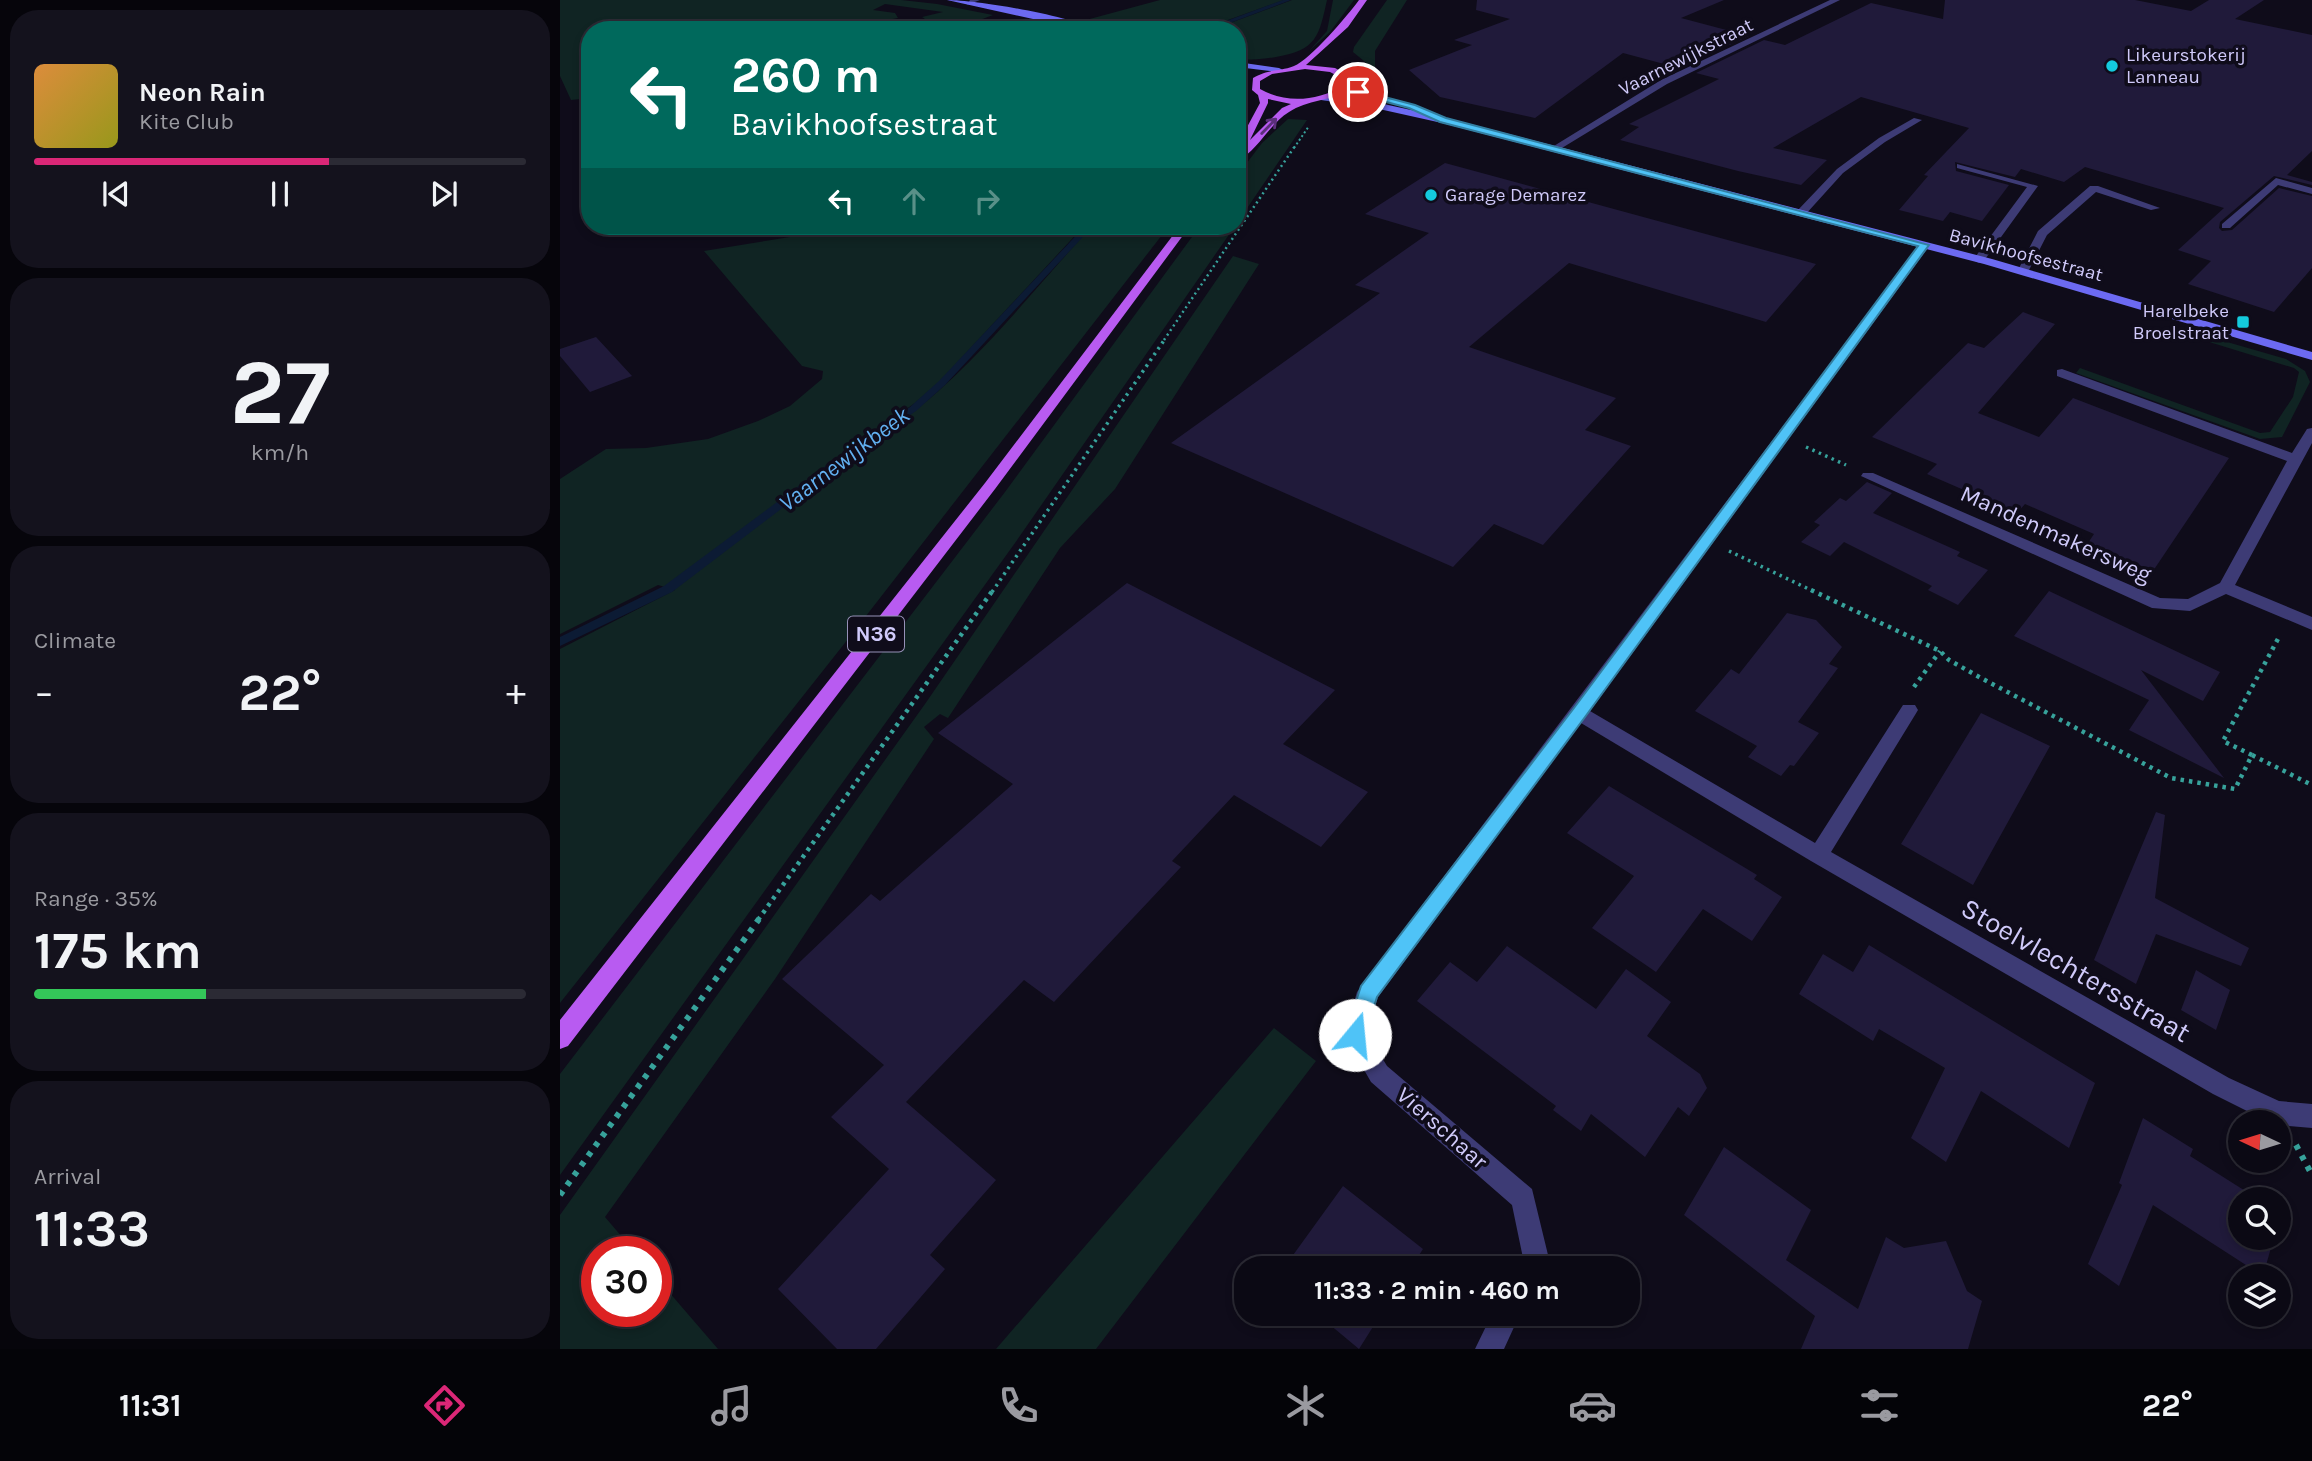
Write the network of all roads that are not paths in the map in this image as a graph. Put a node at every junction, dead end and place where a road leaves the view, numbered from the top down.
1 (951, 0) edge
2 (1363, 0) edge
3 (1836, 0) edge
4 (973, 1) edge
5 (1056, 21) edge
6 (1345, 25) junction
7 (1336, 46) dead end
8 (1246, 65) edge
9 (1299, 67) junction
10 (1279, 70) junction
11 (1246, 77) edge
12 (1256, 82) junction
13 (1347, 86) junction
14 (1262, 94) junction
15 (1324, 98) junction
16 (1306, 100) junction
17 (1443, 120) junction
18 (1916, 120) dead end
19 (1246, 139) edge
20 (1246, 147) edge
21 (1554, 149) junction
22 (1960, 166) dead end
23 (2312, 191) edge
24 (2155, 208) dead end
25 (1801, 213) junction
26 (2227, 226) dead end
27 (1178, 235) edge
28 (1924, 245) junction
29 (1979, 260) junction
30 (2023, 271) junction
31 (2312, 356) edge
32 (2062, 373) dead end
33 (2312, 432) edge
34 (2295, 459) junction
35 (1868, 476) road end
36 (2226, 587) junction
37 (2312, 624) edge
38 (1909, 710) road end
39 (1579, 713) junction
40 (1818, 855) junction
41 (560, 1038) edge
42 (2312, 1116) edge
43 (1535, 1256) edge
44 (1501, 1326) edge
45 (1489, 1349) edge

1 - 4 street
2 - 6 main road
3 - 21 street, Vaarnewijkstraat
4 - 5 street
6 - 7 main road
6 - 9 main road
8 - 10 street
9 - 10 main road
9 - 13 main road
10 - 12 main road
11 - 12 street
12 - 14 main road
13 - 15 main road
13 - 17 street, Bavikhoofsestraat
14 - 16 main road
14 - 19 main road
15 - 16 main road
15 - 17 street, Bavikhoofsestraat
20 -> 16 main road
17 - 21 street, Bavikhoofsestraat
18 - 25 street
21 - 25 street, Bavikhoofsestraat
22 - 29 street
23 - 26 street
24 - 30 street
25 - 28 street, Bavikhoofsestraat
27 - 41 main road, N36
28 - 29 street, Bavikhoofsestraat
28 - 39 street, Vierschaar
29 - 30 street, Bavikhoofsestraat
30 - 31 street, Bavikhoofsestraat
32 - 34 street
33 - 34 street
34 - 36 street
35 - 36 street, Mandenmakersweg
36 - 37 street
38 - 40 street
39 - 40 street, Stoelvlechtersstraat
39 - 43 street, Vierschaar
40 - 42 street, Stoelvlechtersstraat
44 - 45 street

